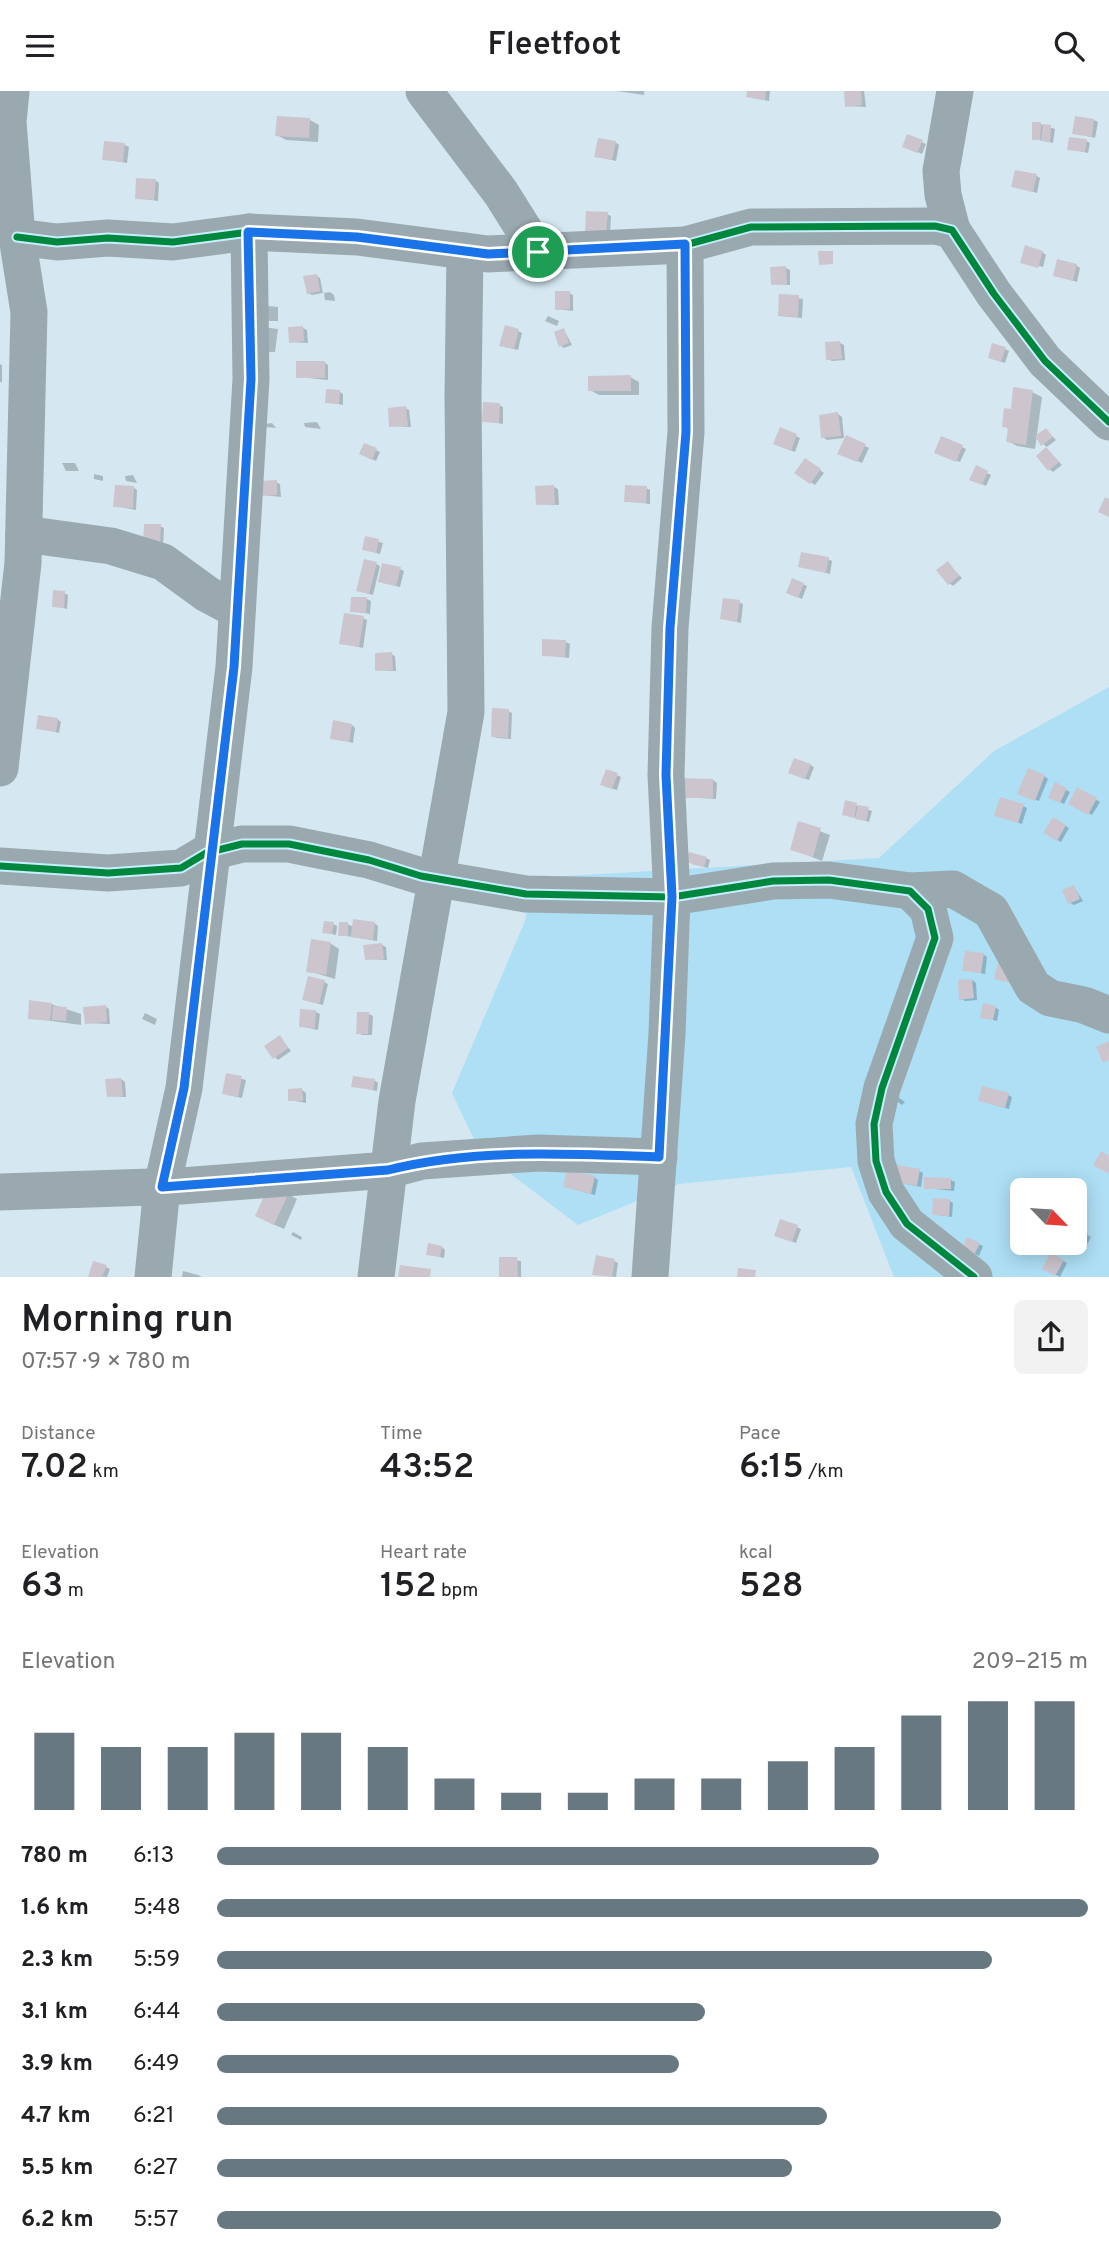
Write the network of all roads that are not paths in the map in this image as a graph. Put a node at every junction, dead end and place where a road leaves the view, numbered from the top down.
1 (11, 91) edge
2 (424, 91) edge
3 (956, 91) edge
4 (953, 230) junction
5 (248, 232) junction
6 (16, 237) junction
7 (685, 244) junction
8 (465, 251) junction
9 (538, 252) junction
10 (12, 275) edge
11 (1109, 422) edge
12 (24, 534) junction
13 (237, 610) junction
14 (0, 768) edge
15 (212, 852) junction
16 (0, 866) edge
17 (436, 879) junction
18 (910, 891) junction
19 (672, 897) junction
20 (1109, 1015) edge
21 (659, 1157) junction
22 (388, 1170) junction
23 (162, 1187) junction
24 (0, 1192) edge
25 (153, 1277) edge
26 (376, 1277) edge
27 (650, 1277) edge
28 (974, 1277) edge

1 - 6 street
2 - 9 street
3 - 4 street
4 - 7 street
4 - 11 street
5 - 6 street
5 - 8 street
5 - 13 street
6 - 10 street
7 - 9 street
7 - 19 street
8 - 9 street
8 - 17 street
10 - 12 street
12 - 13 street
12 - 14 street
13 - 15 street
15 - 16 street
15 - 17 street
15 - 23 street
17 - 19 street
17 - 22 street
18 - 19 street
18 - 20 street
18 - 28 street
19 - 21 street
21 - 22 street
21 - 27 street
22 - 23 street
22 - 26 street
23 - 24 street
23 - 25 street

